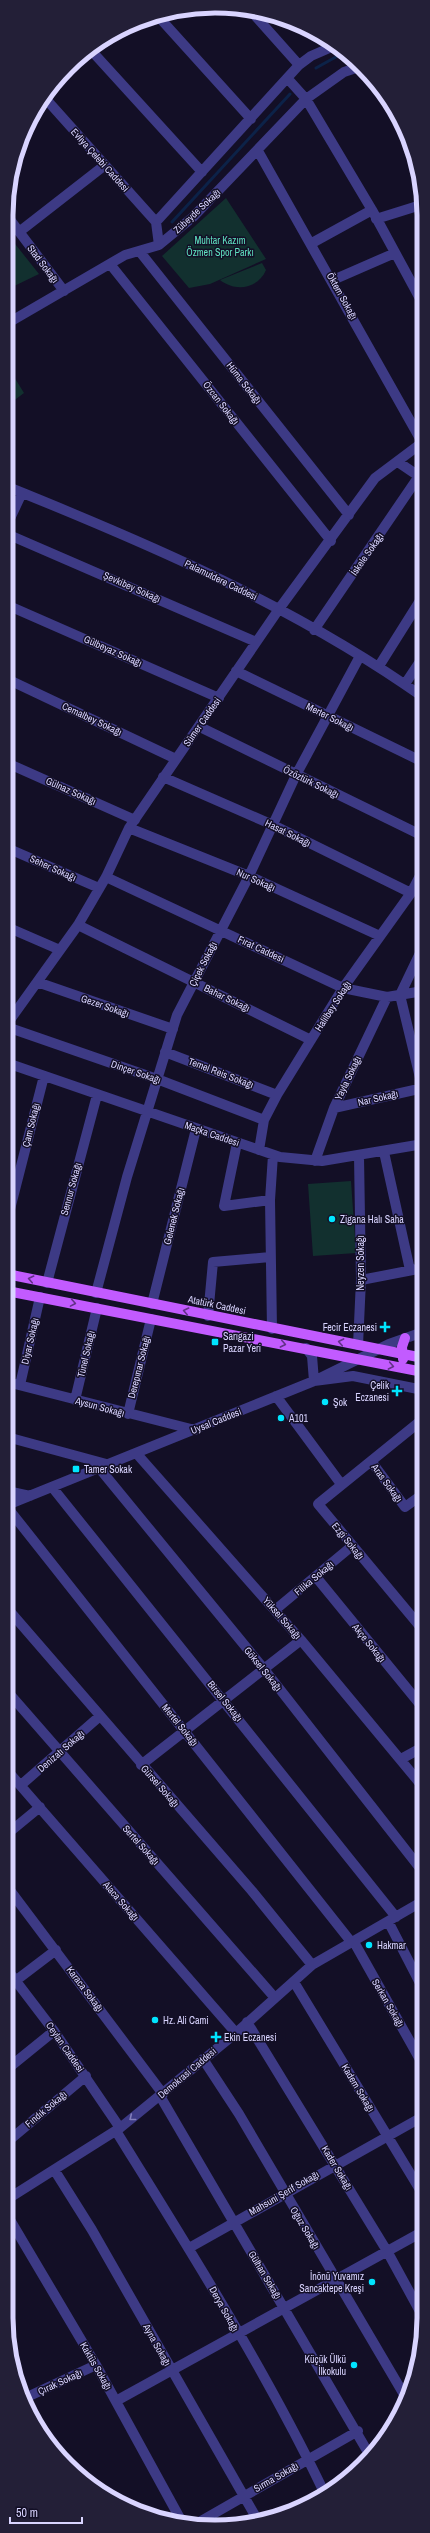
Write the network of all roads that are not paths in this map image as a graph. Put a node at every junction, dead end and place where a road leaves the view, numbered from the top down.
1 (257, 18) edge
2 (163, 20) edge
3 (329, 48) edge
4 (94, 54) edge
5 (299, 65) junction
6 (354, 69) edge
7 (288, 79) junction
8 (306, 99) junction
9 (48, 101) edge
10 (251, 119) junction
11 (258, 151) junction
12 (105, 165) junction
13 (202, 172) junction
14 (417, 205) edge
15 (374, 214) junction
16 (156, 222) junction
17 (13, 224) edge
18 (19, 232) junction
19 (312, 243) junction
20 (159, 245) junction
21 (140, 252) junction
22 (395, 253) junction
23 (110, 264) junction
24 (333, 280) junction
25 (64, 291) junction
26 (417, 292) edge
27 (13, 320) edge
28 (417, 431) edge
29 (417, 447) edge
30 (398, 462) junction
31 (417, 475) edge
32 (417, 484) edge
33 (13, 489) edge
34 (22, 493) junction
35 (13, 514) edge
36 (349, 515) junction
37 (13, 536) edge
38 (331, 541) junction
39 (417, 606) edge
40 (13, 608) edge
41 (279, 610) junction
42 (314, 630) junction
43 (256, 642) junction
44 (360, 656) junction
45 (379, 666) junction
46 (417, 666) edge
47 (236, 671) junction
48 (13, 682) edge
49 (405, 684) junction
50 (417, 693) edge
51 (219, 698) junction
52 (326, 716) junction
53 (200, 727) junction
54 (176, 759) junction
55 (417, 759) edge
56 (13, 766) edge
57 (296, 775) junction
58 (163, 777) junction
59 (132, 824) junction
60 (273, 825) junction
61 (417, 833) edge
62 (13, 851) edge
63 (249, 876) junction
64 (106, 877) junction
65 (417, 882) edge
66 (99, 888) junction
67 (411, 893) junction
68 (78, 925) junction
69 (13, 930) edge
70 (221, 930) junction
71 (380, 936) junction
72 (60, 950) junction
73 (417, 960) edge
74 (37, 982) junction
75 (194, 982) junction
76 (343, 988) junction
77 (417, 992) edge
78 (400, 995) junction
79 (387, 997) junction
80 (13, 1016) edge
81 (13, 1029) edge
82 (173, 1030) junction
83 (311, 1040) junction
84 (165, 1052) junction
85 (417, 1064) edge
86 (13, 1065) edge
87 (44, 1076) junction
88 (157, 1079) junction
89 (417, 1090) edge
90 (97, 1095) junction
91 (277, 1095) junction
92 (334, 1108) junction
93 (147, 1112) junction
94 (264, 1120) junction
95 (196, 1129) junction
96 (237, 1142) junction
97 (417, 1145) edge
98 (259, 1150) junction
99 (384, 1152) junction
100 (273, 1155) junction
101 (359, 1156) junction
102 (315, 1161) junction
103 (13, 1197) edge
104 (270, 1200) junction
105 (270, 1257) junction
106 (417, 1269) edge
107 (410, 1270) junction
108 (13, 1275) edge
109 (361, 1280) junction
110 (47, 1283) junction
111 (13, 1292) edge
112 (96, 1293) junction
113 (40, 1297) junction
114 (152, 1304) junction
115 (96, 1308) junction
116 (208, 1316) junction
117 (151, 1319) junction
118 (272, 1328) junction
119 (417, 1334) edge
120 (405, 1338) junction
121 (358, 1345) junction
122 (306, 1348) junction
123 (379, 1349) junction
124 (402, 1354) junction
125 (417, 1357) edge
126 (359, 1360) junction
127 (410, 1370) junction
128 (417, 1371) edge
129 (314, 1381) junction
130 (13, 1383) edge
131 (20, 1385) junction
132 (417, 1389) edge
133 (276, 1396) junction
134 (75, 1400) junction
135 (128, 1414) junction
136 (417, 1424) edge
137 (195, 1430) junction
138 (13, 1439) edge
139 (138, 1454) junction
140 (371, 1461) junction
141 (110, 1465) junction
142 (100, 1469) junction
143 (341, 1484) junction
144 (52, 1487) junction
145 (13, 1492) edge
146 (30, 1496) junction
147 (417, 1498) edge
148 (13, 1503) edge
149 (13, 1514) edge
150 (352, 1546) junction
151 (316, 1577) junction
152 (275, 1610) junction
153 (13, 1615) edge
154 (417, 1623) edge
155 (301, 1640) junction
156 (264, 1669) junction
157 (13, 1699) edge
158 (224, 1700) junction
159 (417, 1701) edge
160 (100, 1716) junction
161 (184, 1730) junction
162 (417, 1750) edge
163 (60, 1752) junction
164 (401, 1759) junction
165 (141, 1764) junction
166 (13, 1776) edge
167 (417, 1779) edge
168 (21, 1785) junction
169 (40, 1807) junction
170 (13, 1829) edge
171 (417, 1866) edge
172 (13, 1894) edge
173 (417, 1904) edge
174 (393, 1920) junction
175 (353, 1942) junction
176 (56, 1950) junction
177 (312, 1965) junction
178 (417, 1975) edge
179 (13, 1977) edge
180 (15, 1979) junction
181 (294, 1982) junction
182 (275, 1998) junction
183 (247, 2022) junction
184 (54, 2031) junction
185 (236, 2033) junction
186 (417, 2054) edge
187 (203, 2058) dead end
188 (13, 2064) edge
189 (86, 2076) junction
190 (162, 2095) junction
191 (417, 2120) edge
192 (118, 2130) junction
193 (387, 2136) junction
194 (13, 2137) edge
195 (334, 2164) junction
196 (55, 2171) junction
197 (417, 2185) edge
198 (284, 2192) junction
199 (13, 2196) edge
200 (234, 2222) junction
201 (13, 2225) edge
202 (417, 2235) edge
203 (189, 2248) junction
204 (387, 2251) junction
205 (335, 2279) junction
206 (417, 2306) edge
207 (285, 2309) junction
208 (238, 2335) junction
209 (96, 2365) junction
210 (171, 2370) junction
211 (403, 2393) edge
212 (28, 2396) edge
213 (116, 2401) junction
214 (358, 2431) junction
215 (367, 2451) edge
216 (309, 2459) junction
217 (323, 2489) edge
218 (244, 2495) junction
219 (179, 2516) edge
220 (255, 2516) edge
221 (202, 2520) edge

1 - 5 street
2 - 10 street
3 - 5 street
4 - 13 street
5 - 7 street
6 - 8 street, Zübeyde Sokağı
7 - 8 street
7 - 10 street
8 - 11 street, Zübeyde Sokağı
8 - 15 street
9 - 12 street, Evliya Çelebi Caddesi
10 - 13 street
11 - 19 street, Öktem Sokağı
11 - 20 street, Zübeyde Sokağı
12 - 16 street, Evliya Çelebi Caddesi
12 - 18 street
13 - 16 street
14 - 15 street
15 - 19 street
15 - 22 street
16 - 20 street
17 - 18 street, Stad Sokağı
18 - 25 street, Stad Sokağı
19 - 24 street, Öktem Sokağı
20 - 21 street, Zübeyde Sokağı
21 - 23 street, Zübeyde Sokağı
21 - 36 street, Hüma Sokağı
22 - 24 street
22 - 26 street
23 - 25 street, Zübeyde Sokağı
23 - 38 street, Özcan Sokağı
24 - 28 street, Öktem Sokağı
25 - 27 street, Zübeyde Sokağı
29 - 30 street, Sümer Caddesi
30 - 31 street
30 - 36 street, Sümer Caddesi
32 - 42 street, İskele Sokağı
33 - 34 street, Palamutdere Caddesi
34 - 35 street
34 - 41 street, Palamutdere Caddesi
36 - 38 street, Sümer Caddesi
37 - 43 street, Şevkibey Sokağı
38 - 41 street, Sümer Caddesi
39 - 45 street
40 - 51 street, Gülbeyaz Sokağı
41 - 42 street, Palamutdere Caddesi
41 - 43 street, Sümer Caddesi
42 - 44 street, Palamutdere Caddesi
43 - 47 street, Sümer Caddesi
44 - 45 street, Palamutdere Caddesi
44 - 52 street, Çiçek Sokağı
45 - 49 street, Palamutdere Caddesi
46 - 49 street
47 - 51 street, Sümer Caddesi
47 - 52 street, Merter Sokağı
48 - 54 street, Cemalbey Sokağı
49 - 50 street, Palamutdere Caddesi
51 - 53 street, Sümer Caddesi
52 - 55 street, Merter Sokağı
52 - 57 street, Çiçek Sokağı
53 - 54 street, Sümer Caddesi
53 - 57 street, Özöztürk Sokağı
54 - 58 street, Sümer Caddesi
56 - 59 street, Gülnaz Sokağı
57 - 60 street, Çiçek Sokağı
57 - 61 street, Özöztürk Sokağı
58 - 59 street, Sümer Caddesi
58 - 60 street, Hasat Sokağı
59 - 63 street, Nur Sokağı
59 - 64 street, Sümer Caddesi
60 - 63 street, Çiçek Sokağı
60 - 67 street, Hasat Sokağı
62 - 66 street, Seher Sokağı
63 - 70 street, Çiçek Sokağı
63 - 71 street, Nur Sokağı
64 - 66 street, Sümer Caddesi
64 - 70 street, Fırat Caddesi
65 - 67 street, Halilbey Sokağı
66 - 68 street, Sümer Caddesi
67 - 71 street, Halilbey Sokağı
68 - 72 street, Sümer Caddesi
68 - 75 street, Bahar Sokağı
69 - 72 street
70 - 75 street, Çiçek Sokağı
70 - 76 street, Fırat Caddesi
71 - 76 street, Halilbey Sokağı
72 - 74 street, Sümer Caddesi
73 - 78 street
74 - 80 street, Sümer Caddesi
74 - 82 street, Gezer Sokağı
75 - 82 street, Çiçek Sokağı
75 - 83 street, Bahar Sokağı
76 - 79 street, Fırat Caddesi
76 - 83 street, Halilbey Sokağı
77 - 78 street, Fırat Caddesi
78 - 79 street, Fırat Caddesi
78 - 85 street
79 - 92 street, Yayla Sokağı
81 - 88 street, Dinçer Sokağı
82 - 84 street, Çiçek Sokağı
83 - 91 street, Halilbey Sokağı
84 - 88 street, Çiçek Sokağı
84 - 91 street, Temel Reis Sokağı
86 - 87 street, Maçka Caddesi
87 - 90 street, Maçka Caddesi
87 - 103 street, Çam Sokağı
88 - 93 street, Çiçek Sokağı
88 - 94 street, Dinçer Sokağı
89 - 92 street, Nar Sokağı
90 - 93 street, Maçka Caddesi
90 - 110 street, Sennur Sokağı
91 - 94 street, Halilbey Sokağı
92 - 102 street, Yayla Sokağı
93 - 95 street, Maçka Caddesi
93 - 112 street, Çiçek Sokağı
94 - 98 street, Halilbey Sokağı
95 - 96 street, Maçka Caddesi
95 - 114 street, Gelenek Sokağı
96 - 98 street, Maçka Caddesi
96 - 104 street
97 - 99 street, Maçka Caddesi
98 - 100 street, Maçka Caddesi
99 - 101 street, Maçka Caddesi
99 - 107 street
100 - 102 street, Maçka Caddesi
100 - 104 street
101 - 102 street, Maçka Caddesi
101 - 109 street, Neyzen Sokağı
104 - 105 street
105 - 116 street
105 - 118 street
106 - 107 street
107 - 109 street
110 -> 108 main road, Atatürk Caddesi
109 - 121 street, Neyzen Sokağı
110 - 112 main road, Atatürk Caddesi
111 - 113 main road
112 - 114 main road, Atatürk Caddesi
113 -> 115 main road
113 - 131 street, Diyar Sokağı
116 -> 114 main road, Atatürk Caddesi
115 - 117 main road
115 - 134 street, Tünel Sokağı
116 - 118 main road, Atatürk Caddesi
117 -> 122 main road
117 - 135 street, Derepınar Sokağı
121 -> 118 main road, Atatürk Caddesi
119 - 120 street, Uysal Caddesi
120 - 123 street, Uysal Caddesi
120 - 124 main road
121 - 123 main road, Atatürk Caddesi
122 - 126 main road
122 - 129 street
123 - 124 main road, Atatürk Caddesi
123 - 126 street, Uysal Caddesi
124 - 125 main road, Atatürk Caddesi
124 - 127 main road
126 -> 127 main road
126 - 129 street, Uysal Caddesi
127 - 128 main road
129 - 132 street
129 - 133 street, Uysal Caddesi
130 - 131 street, Aysun Sokağı
131 - 134 street, Aysun Sokağı
133 - 137 street, Uysal Caddesi
133 - 143 street
134 - 135 street, Aysun Sokağı
135 - 137 street, Aysun Sokağı
136 - 140 street, Ezgi Sokağı
137 - 139 street, Uysal Caddesi
138 - 141 street
139 - 141 street, Uysal Caddesi
139 - 152 street, Yüksel Sokağı
140 - 143 street, Ezgi Sokağı
140 - 147 street, Aras Sokağı
141 - 142 street, Uysal Caddesi
142 - 144 street, Uysal Caddesi
142 - 156 street, Göksel Sokağı
143 - 150 street, Ezgi Sokağı
144 - 146 street, Uysal Caddesi
144 - 158 street, Birsel Sokağı
145 - 146 street
146 - 148 street, Uysal Caddesi
149 - 161 street, Mertel Sokağı
150 - 151 street, Filika Sokağı
150 - 154 street, Ezgi Sokağı
151 - 152 street, Filika Sokağı
151 - 159 street, Akçe Sokağı
152 - 155 street, Yüksel Sokağı
153 - 160 street, Gürsel Sokağı
155 - 156 street
155 - 164 street, Yüksel Sokağı
156 - 158 street
156 - 171 street, Göksel Sokağı
157 - 163 street, Sertel Sokağı
158 - 161 street
158 - 174 street, Birsel Sokağı
160 - 163 street, Denizatı Sokağı
160 - 165 street, Gürsel Sokağı
161 - 165 street
161 - 175 street, Mertel Sokağı
162 - 164 street
163 - 168 street, Denizatı Sokağı
163 - 182 street, Sertel Sokağı
164 - 167 street, Yüksel Sokağı
165 - 177 street, Gürsel Sokağı
166 - 168 street, Alaca Sokağı
168 - 169 street, Alaca Sokağı
169 - 170 street
169 - 185 street, Alaca Sokağı
172 - 176 street, Karaca Sokağı
173 - 174 street, Demokrasi Caddesi
174 - 175 street, Demokrasi Caddesi
174 - 178 street, Birsel Sokağı
175 - 177 street, Demokrasi Caddesi
175 - 186 street, Serkan Sokağı
176 - 180 street
176 - 190 street, Karaca Sokağı
177 - 181 street, Demokrasi Caddesi
179 - 180 street, Ceylan Caddesi
180 - 184 street, Ceylan Caddesi
181 - 182 street, Demokrasi Caddesi
181 - 193 street, Kadem Sokağı
182 - 183 street, Demokrasi Caddesi
183 - 185 street, Demokrasi Caddesi
183 - 195 street, Kader Sokağı
184 - 188 street
184 - 189 street, Ceylan Caddesi
185 - 190 street, Demokrasi Caddesi
187 - 198 street, Oğuz Sokağı
189 - 192 street, Ceylan Caddesi
189 - 194 street, Fındık Sokağı
190 -> 192 street, Demokrasi Caddesi
190 - 200 street, Gülhan Sokağı
191 - 193 street, Mahsuni Şerif Sokağı
192 - 196 street, Demokrasi Caddesi
192 - 203 street, Derya Sokağı
193 - 195 street, Mahsuni Şerif Sokağı
193 - 197 street, Kadem Sokağı
195 - 198 street, Mahsuni Şerif Sokağı
195 - 204 street, Kader Sokağı
196 - 199 street, Demokrasi Caddesi
196 - 210 street, Ayna Sokağı
198 - 200 street, Mahsuni Şerif Sokağı
198 - 205 street, Oğuz Sokağı
200 - 203 street, Mahsuni Şerif Sokağı
200 - 207 street, Gülhan Sokağı
201 - 209 street, Kaktüs Sokağı
202 - 204 street
203 - 208 street, Derya Sokağı
204 - 205 street
204 - 206 street, Kader Sokağı
205 - 207 street
205 - 211 street, Oğuz Sokağı
207 - 208 street
207 - 214 street, Gülhan Sokağı
208 - 210 street
208 - 216 street, Derya Sokağı
209 - 212 street, Çırak Sokağı
209 - 213 street, Kaktüs Sokağı
210 - 213 street
210 - 218 street, Ayna Sokağı
213 - 219 street, Kaktüs Sokağı
214 - 215 street, Gülhan Sokağı
214 - 216 street, Sırma Sokağı
216 - 217 street, Derya Sokağı
216 - 218 street, Sırma Sokağı
218 - 220 street, Ayna Sokağı
218 - 221 street, Sırma Sokağı

